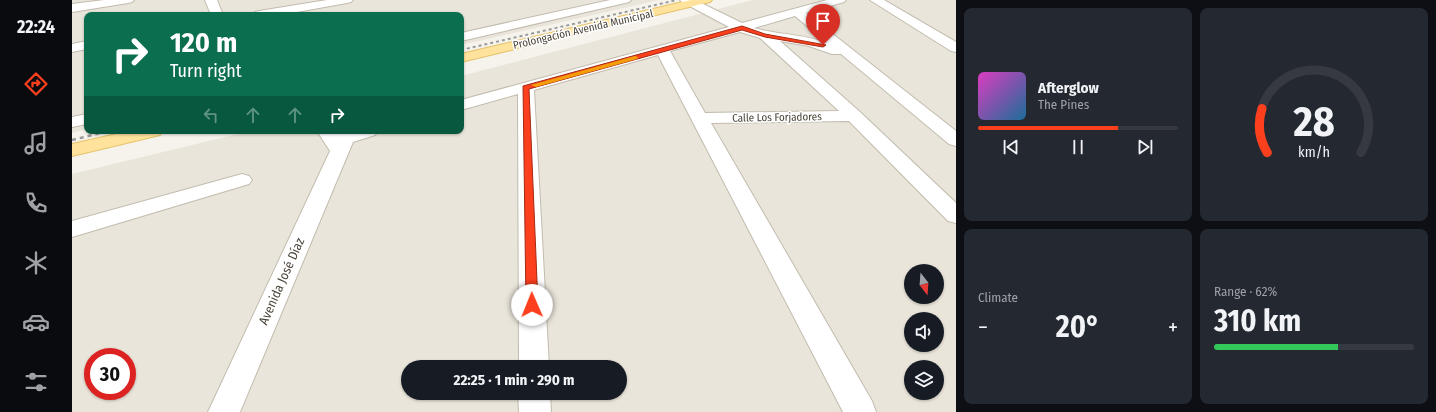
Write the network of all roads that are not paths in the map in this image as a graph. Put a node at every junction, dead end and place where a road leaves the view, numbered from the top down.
1 (128, 0) edge
2 (211, 0) edge
3 (347, 0) edge
4 (625, 0) edge
5 (840, 0) edge
6 (876, 0) edge
7 (695, 1) edge
8 (72, 8) edge
9 (216, 12) edge
10 (277, 12) edge
11 (797, 12) junction
12 (742, 28) junction
13 (765, 35) junction
14 (464, 36) edge
15 (84, 46) edge
16 (72, 48) edge
17 (956, 48) edge
18 (662, 50) junction
19 (464, 57) edge
20 (854, 57) junction
21 (526, 87) junction
22 (464, 104) edge
23 (854, 116) junction
24 (699, 118) junction
25 (84, 120) edge
26 (932, 120) junction
27 (956, 120) edge
28 (72, 122) edge
29 (141, 134) edge
30 (356, 134) edge
31 (339, 138) edge
32 (956, 140) edge
33 (72, 150) edge
34 (242, 180) dead end
35 (956, 216) edge
36 (75, 231) edge
37 (534, 360) edge
38 (534, 400) edge
39 (224, 412) edge
40 (535, 412) edge
41 (860, 412) edge

1 - 8 street
2 - 9 street
3 - 10 street
4 - 14 street, Prolongación Avenida Municipal
5 - 11 street
6 - 17 street
7 - 12 street
7 - 19 main road, Prolongación Avenida Municipal
11 - 12 street
11 - 20 street
12 - 13 street
12 - 18 street
13 - 20 street
13 - 23 street
15 - 16 street
18 - 21 street
18 - 24 street
20 - 26 street
21 - 22 street
21 - 37 street
23 - 24 street, Calle Los Forjadores
23 - 35 street
24 - 41 street
25 - 28 street
26 - 27 street
26 - 32 street
29 - 33 main road
30 - 31 street
31 - 39 street, Avenida José Díaz
34 - 36 street
38 - 40 street

